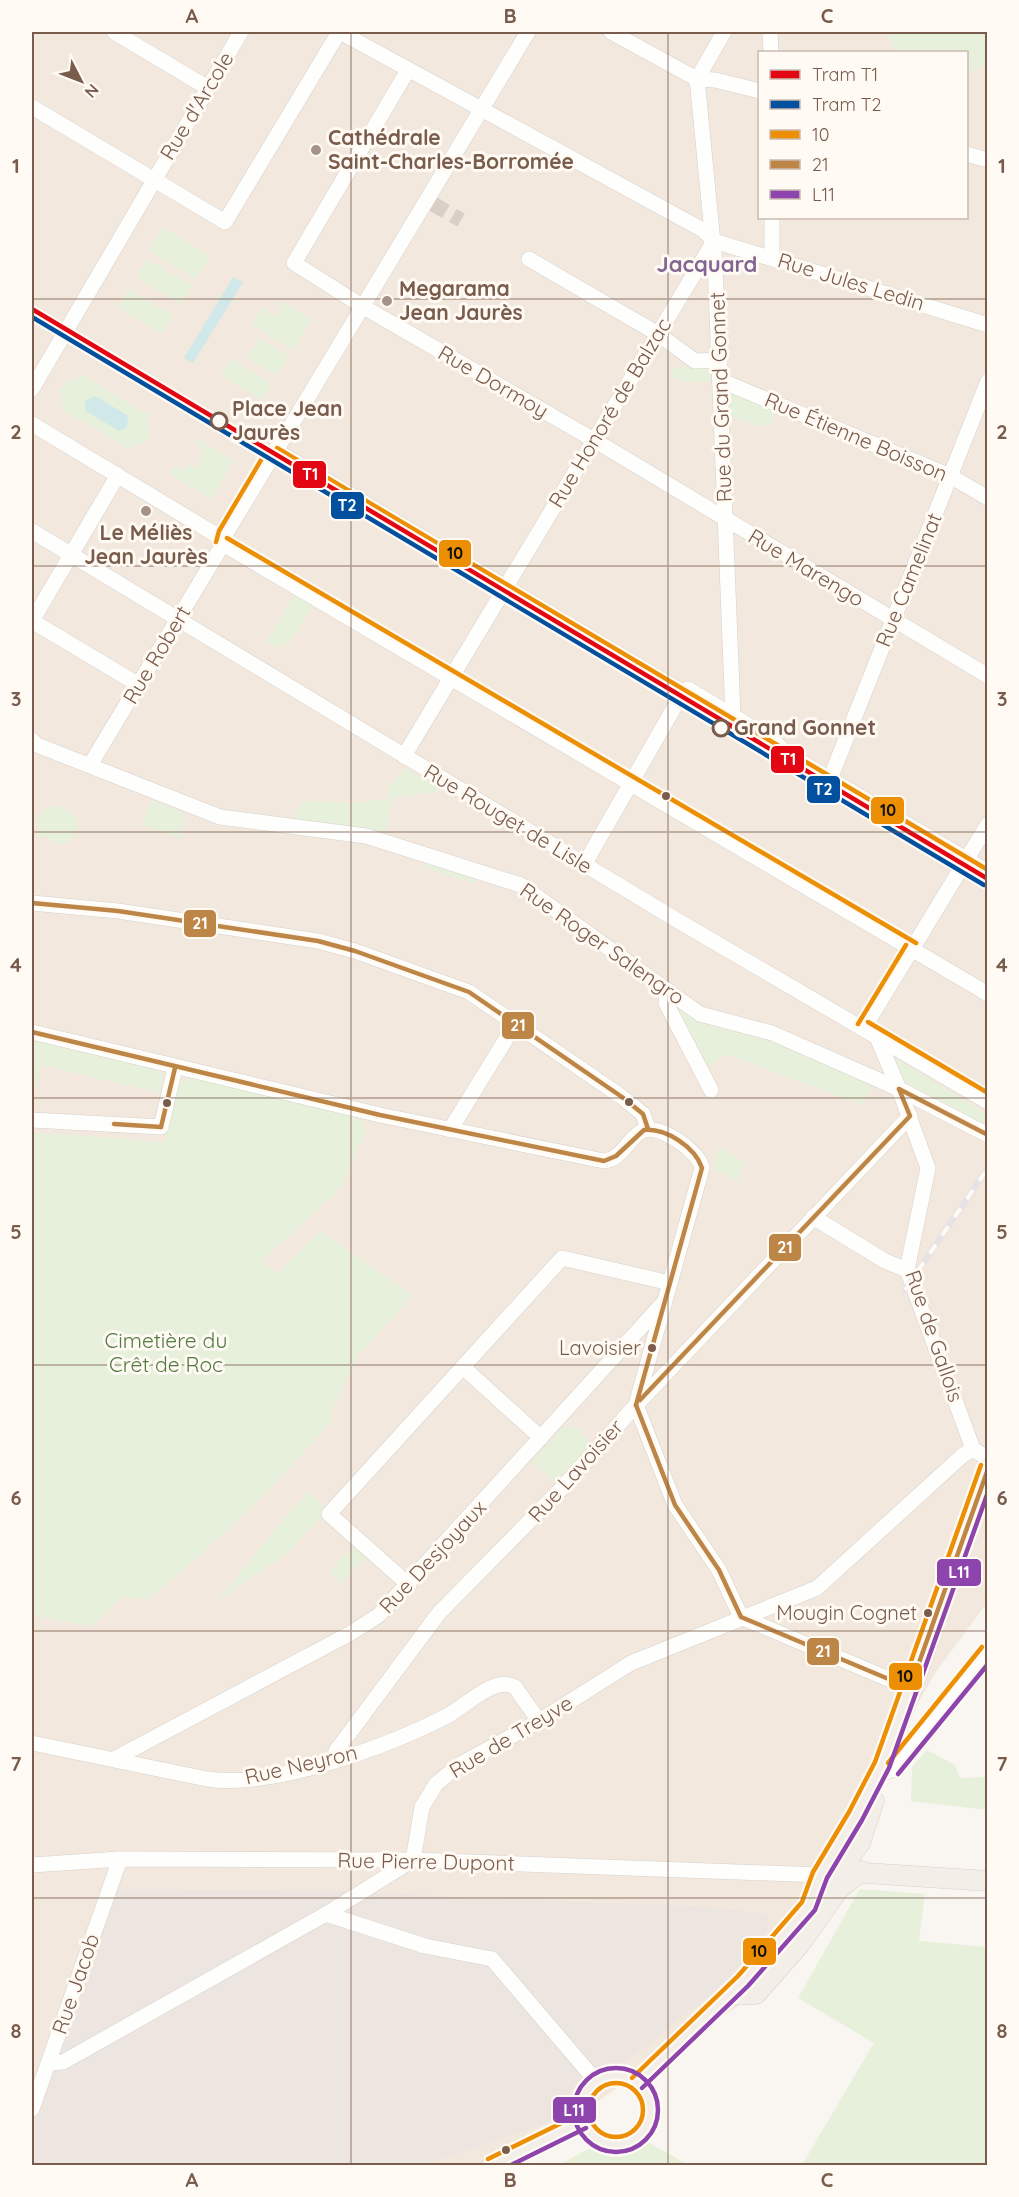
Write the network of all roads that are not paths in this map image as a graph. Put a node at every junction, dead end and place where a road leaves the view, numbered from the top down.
1 (114, 32) edge
2 (242, 32) edge
3 (339, 32) edge
4 (528, 32) edge
5 (611, 32) edge
6 (724, 32) edge
7 (770, 32) edge
8 (771, 51) edge
9 (408, 70) junction
10 (697, 79) junction
11 (208, 88) junction
12 (758, 91) edge
13 (32, 107) edge
14 (481, 109) junction
15 (968, 155) edge
16 (987, 160) edge
17 (156, 181) junction
18 (772, 219) edge
19 (714, 241) junction
20 (772, 257) junction
21 (529, 259) dead end
22 (362, 306) junction
23 (987, 325) edge
24 (658, 334) junction
25 (720, 360) junction
26 (722, 381) junction
27 (987, 381) edge
28 (32, 389) edge
29 (32, 424) edge
30 (594, 440) junction
31 (275, 450) junction
32 (118, 475) junction
33 (950, 476) junction
34 (987, 498) edge
35 (726, 520) junction
36 (32, 531) edge
37 (223, 544) junction
38 (70, 555) junction
39 (507, 586) junction
40 (178, 619) junction
41 (32, 621) edge
42 (893, 621) junction
43 (987, 675) edge
44 (451, 679) junction
45 (139, 685) junction
46 (683, 692) junction
47 (733, 716) junction
48 (32, 740) edge
49 (404, 756) junction
50 (90, 765) junction
51 (830, 779) junction
52 (632, 783) junction
53 (987, 824) edge
54 (964, 864) junction
55 (584, 865) junction
56 (987, 872) edge
57 (32, 903) edge
58 (912, 949) junction
59 (667, 990) junction
60 (987, 993) edge
61 (516, 1023) junction
62 (32, 1032) edge
63 (870, 1032) junction
64 (175, 1068) junction
65 (899, 1089) junction
66 (711, 1090) dead end
67 (987, 1102) edge
68 (910, 1116) junction
69 (32, 1120) edge
70 (648, 1129) junction
71 (450, 1130) junction
72 (987, 1135) edge
73 (813, 1217) junction
74 (907, 1270) junction
75 (670, 1283) junction
76 (665, 1301) junction
77 (463, 1366) junction
78 (636, 1405) junction
79 (541, 1438) junction
80 (973, 1449) junction
81 (987, 1459) edge
82 (987, 1468) edge
83 (409, 1585) junction
84 (741, 1617) junction
85 (987, 1652) edge
86 (910, 1688) junction
87 (539, 1721) junction
88 (32, 1743) edge
89 (114, 1759) junction
90 (333, 1760) junction
91 (882, 1769) junction
92 (856, 1816) junction
93 (860, 1843) junction
94 (120, 1859) junction
95 (413, 1860) junction
96 (32, 1865) edge
97 (842, 1870) junction
98 (885, 1873) junction
99 (987, 1881) edge
100 (326, 1914) junction
101 (729, 1995) junction
102 (49, 2063) junction
103 (596, 2081) junction
104 (637, 2083) junction
105 (32, 2109) edge
106 (583, 2121) junction
107 (490, 2166) edge

1 - 11 street
2 - 11 street, Rue d'Arcole
3 - 9 street
3 - 17 street
4 - 14 street
5 - 10 street
6 - 10 street
7 - 8 street
9 - 14 street
9 - 22 street
10 - 12 street
10 - 19 street, Rue du Grand Gonnet
11 - 17 street, Rue d'Arcole
13 - 17 street
14 - 19 street
14 - 22 street
15 - 16 street
17 - 28 street
18 - 20 street
19 - 20 street, Rue Jules Ledin
19 - 24 street, Rue Honoré de Balzac
19 - 25 street, Rue du Grand Gonnet
20 - 23 street, Rue Jules Ledin
21 - 24 street
22 - 30 street, Rue Dormoy
22 - 31 street
24 - 25 street
24 - 30 street, Rue Honoré de Balzac
25 - 26 street, Rue du Grand Gonnet
26 - 33 street, Rue Étienne Boisson
26 - 35 street, Rue du Grand Gonnet
27 - 33 street, Rue Camelinat
29 - 32 street
30 - 35 street, Rue Marengo
30 - 39 street, Rue Honoré de Balzac
31 - 37 street
31 - 39 street
32 - 37 street
32 - 38 street
33 - 34 street, Rue Étienne Boisson
33 - 42 street, Rue Camelinat
35 - 42 street, Rue Marengo
35 - 47 street, Rue du Grand Gonnet
36 - 38 street, Rue Rouget de Lisle
37 - 40 street, Rue Robert
37 - 44 street
38 - 40 street, Rue Rouget de Lisle
38 - 41 street
39 - 44 street, Rue Honoré de Balzac
39 - 46 street
40 - 45 street, Rue Robert
40 - 49 street, Rue Rouget de Lisle
41 - 45 street
42 - 43 street, Rue Marengo
42 - 51 street, Rue Camelinat
44 - 49 street, Rue Honoré de Balzac
44 - 52 street
45 - 50 street, Rue Robert
46 - 47 street
46 - 52 street
47 - 51 street
48 - 50 street, Rue Roger Salengro
49 - 55 street, Rue Rouget de Lisle
50 - 59 street, Rue Roger Salengro
51 - 54 street
52 - 55 street
52 - 58 street
53 - 54 street
54 - 56 street
54 - 58 street
55 - 63 street, Rue Rouget de Lisle
57 - 61 street
58 - 60 street
58 - 63 street
59 - 65 street, Rue Roger Salengro
59 - 66 street
61 - 70 street
61 - 71 street
62 - 64 street
63 - 65 street, Rue de Gallois
63 - 67 street, Rue Rouget de Lisle
64 - 69 street
64 - 71 street
65 - 68 street, Rue de Gallois
65 - 72 street, Rue Roger Salengro
68 - 73 street, Rue Lavoisier
68 - 74 street, Rue de Gallois
70 - 71 street
70 - 75 street
73 - 74 street
73 - 78 street, Rue Lavoisier
74 - 80 street, Rue de Gallois
75 - 76 street
75 - 77 street
76 - 78 street
76 - 79 street, Rue Desjoyaux
77 - 79 street
77 - 83 street
78 - 84 street
78 - 90 street, Rue Lavoisier
79 - 83 street, Rue Desjoyaux
80 - 81 street
80 - 84 street, Rue de Treyve
82 - 86 main road
83 - 89 street, Rue Desjoyaux
84 - 86 street
84 - 87 street, Rue de Treyve
85 - 91 street
86 - 91 main road
87 - 90 street, Rue Neyron
87 - 95 street, Rue de Treyve
88 - 89 street, Rue Neyron
89 - 90 street, Rue Neyron
91 - 92 main road
91 - 93 main road
92 - 97 main road
92 - 97 main road
93 - 97 main road
93 - 98 main road
94 - 95 street, Rue Pierre Dupont
94 - 96 street, Rue Pierre Dupont
94 - 102 street, Rue Jacob
95 - 97 street, Rue Pierre Dupont
95 - 100 street
97 - 98 main road
97 - 101 main road
97 - 101 main road
98 - 99 main road
100 - 102 street
100 - 103 street
101 - 104 main road
102 - 105 street, Rue Jacob
103 - 104 main road
103 - 106 main road
104 - 106 main road
106 - 107 main road

